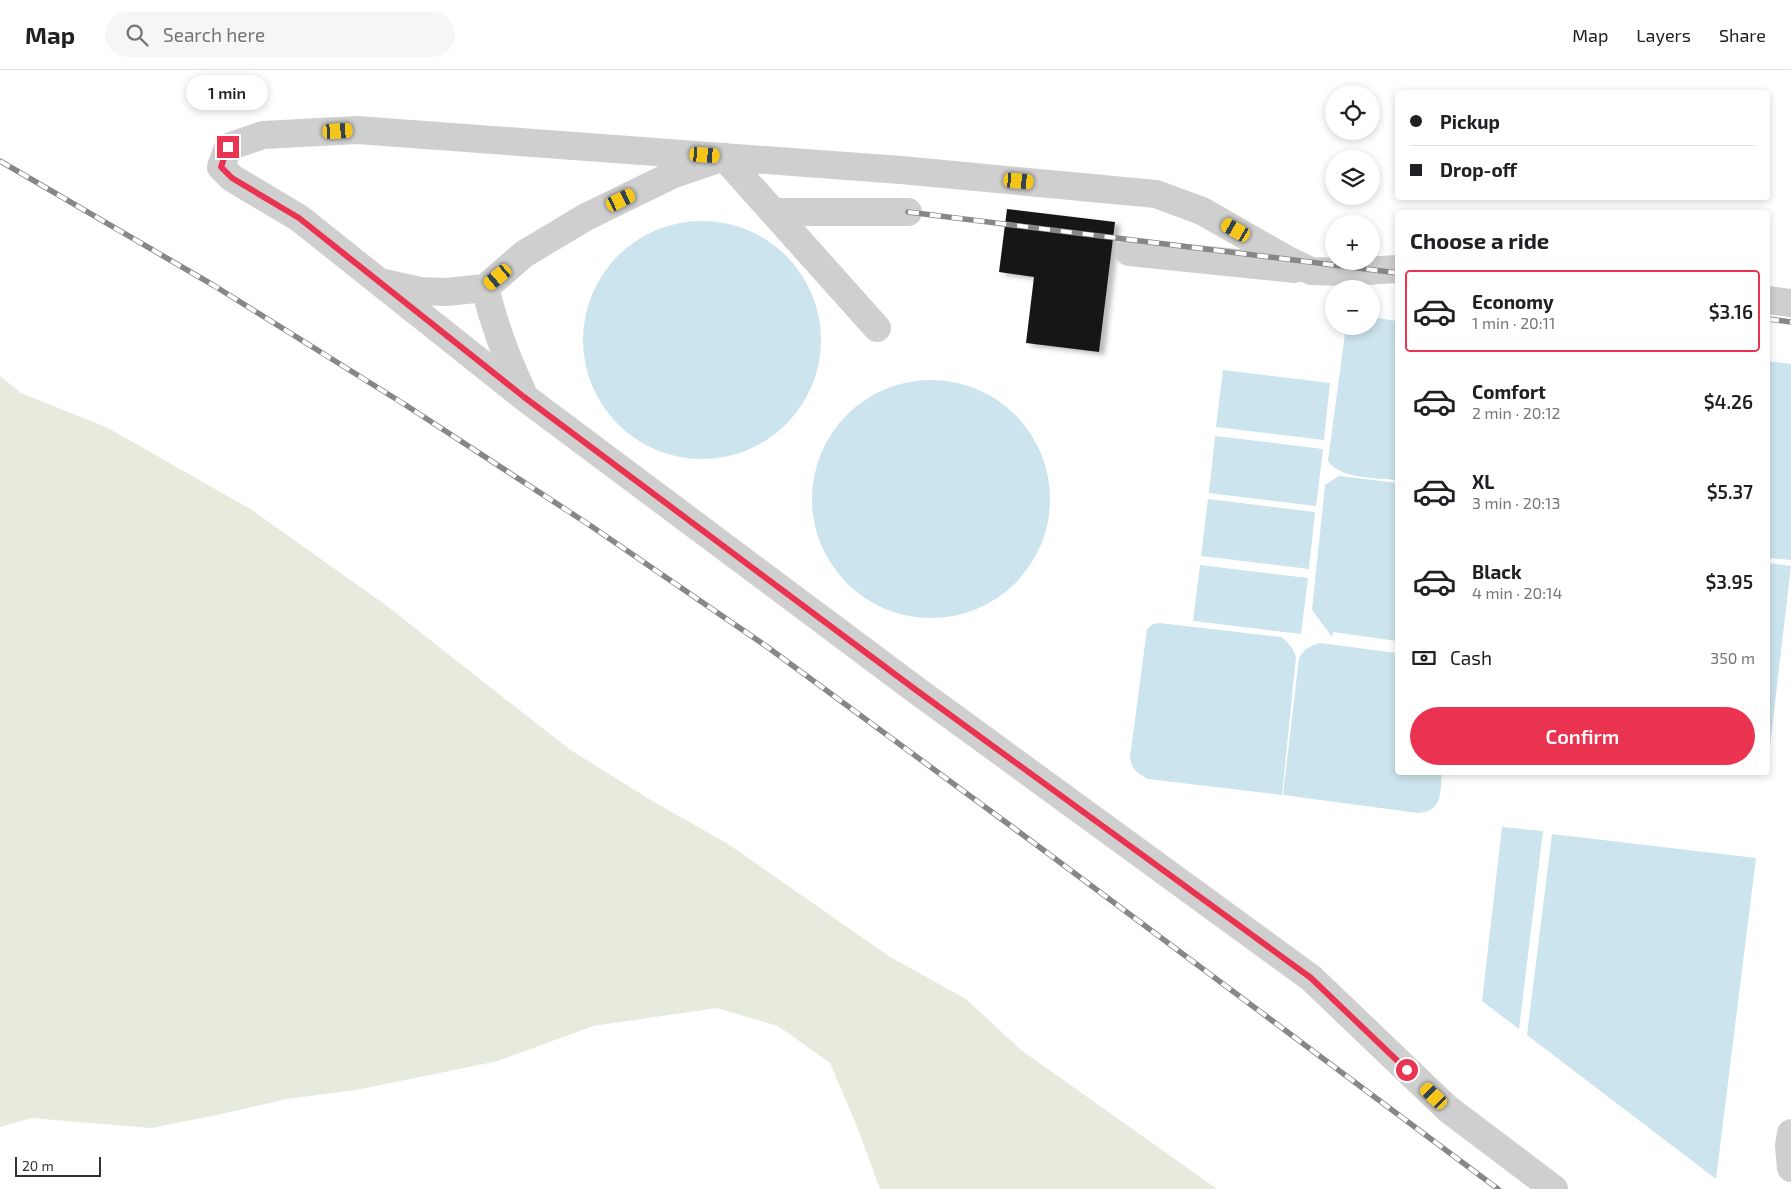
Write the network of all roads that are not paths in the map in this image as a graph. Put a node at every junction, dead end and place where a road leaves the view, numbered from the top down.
1 (724, 157) junction
2 (774, 212) junction
3 (908, 212) dead end
4 (1129, 252) dead end
5 (1395, 269) edge
6 (1311, 271) junction
7 (378, 281) junction
8 (485, 288) junction
9 (1770, 300) edge
10 (1791, 303) edge
11 (877, 328) dead end
12 (524, 397) junction
13 (1791, 1133) edge
14 (1791, 1168) edge
15 (1554, 1189) edge

1 - 2 lane
1 - 6 lane
1 - 7 lane
1 - 8 lane
2 - 3 lane
2 - 11 lane
4 - 6 lane
5 - 6 lane
7 - 8 lane
7 - 12 lane
8 - 12 lane
9 - 10 lane
12 - 15 lane
13 - 14 lane

